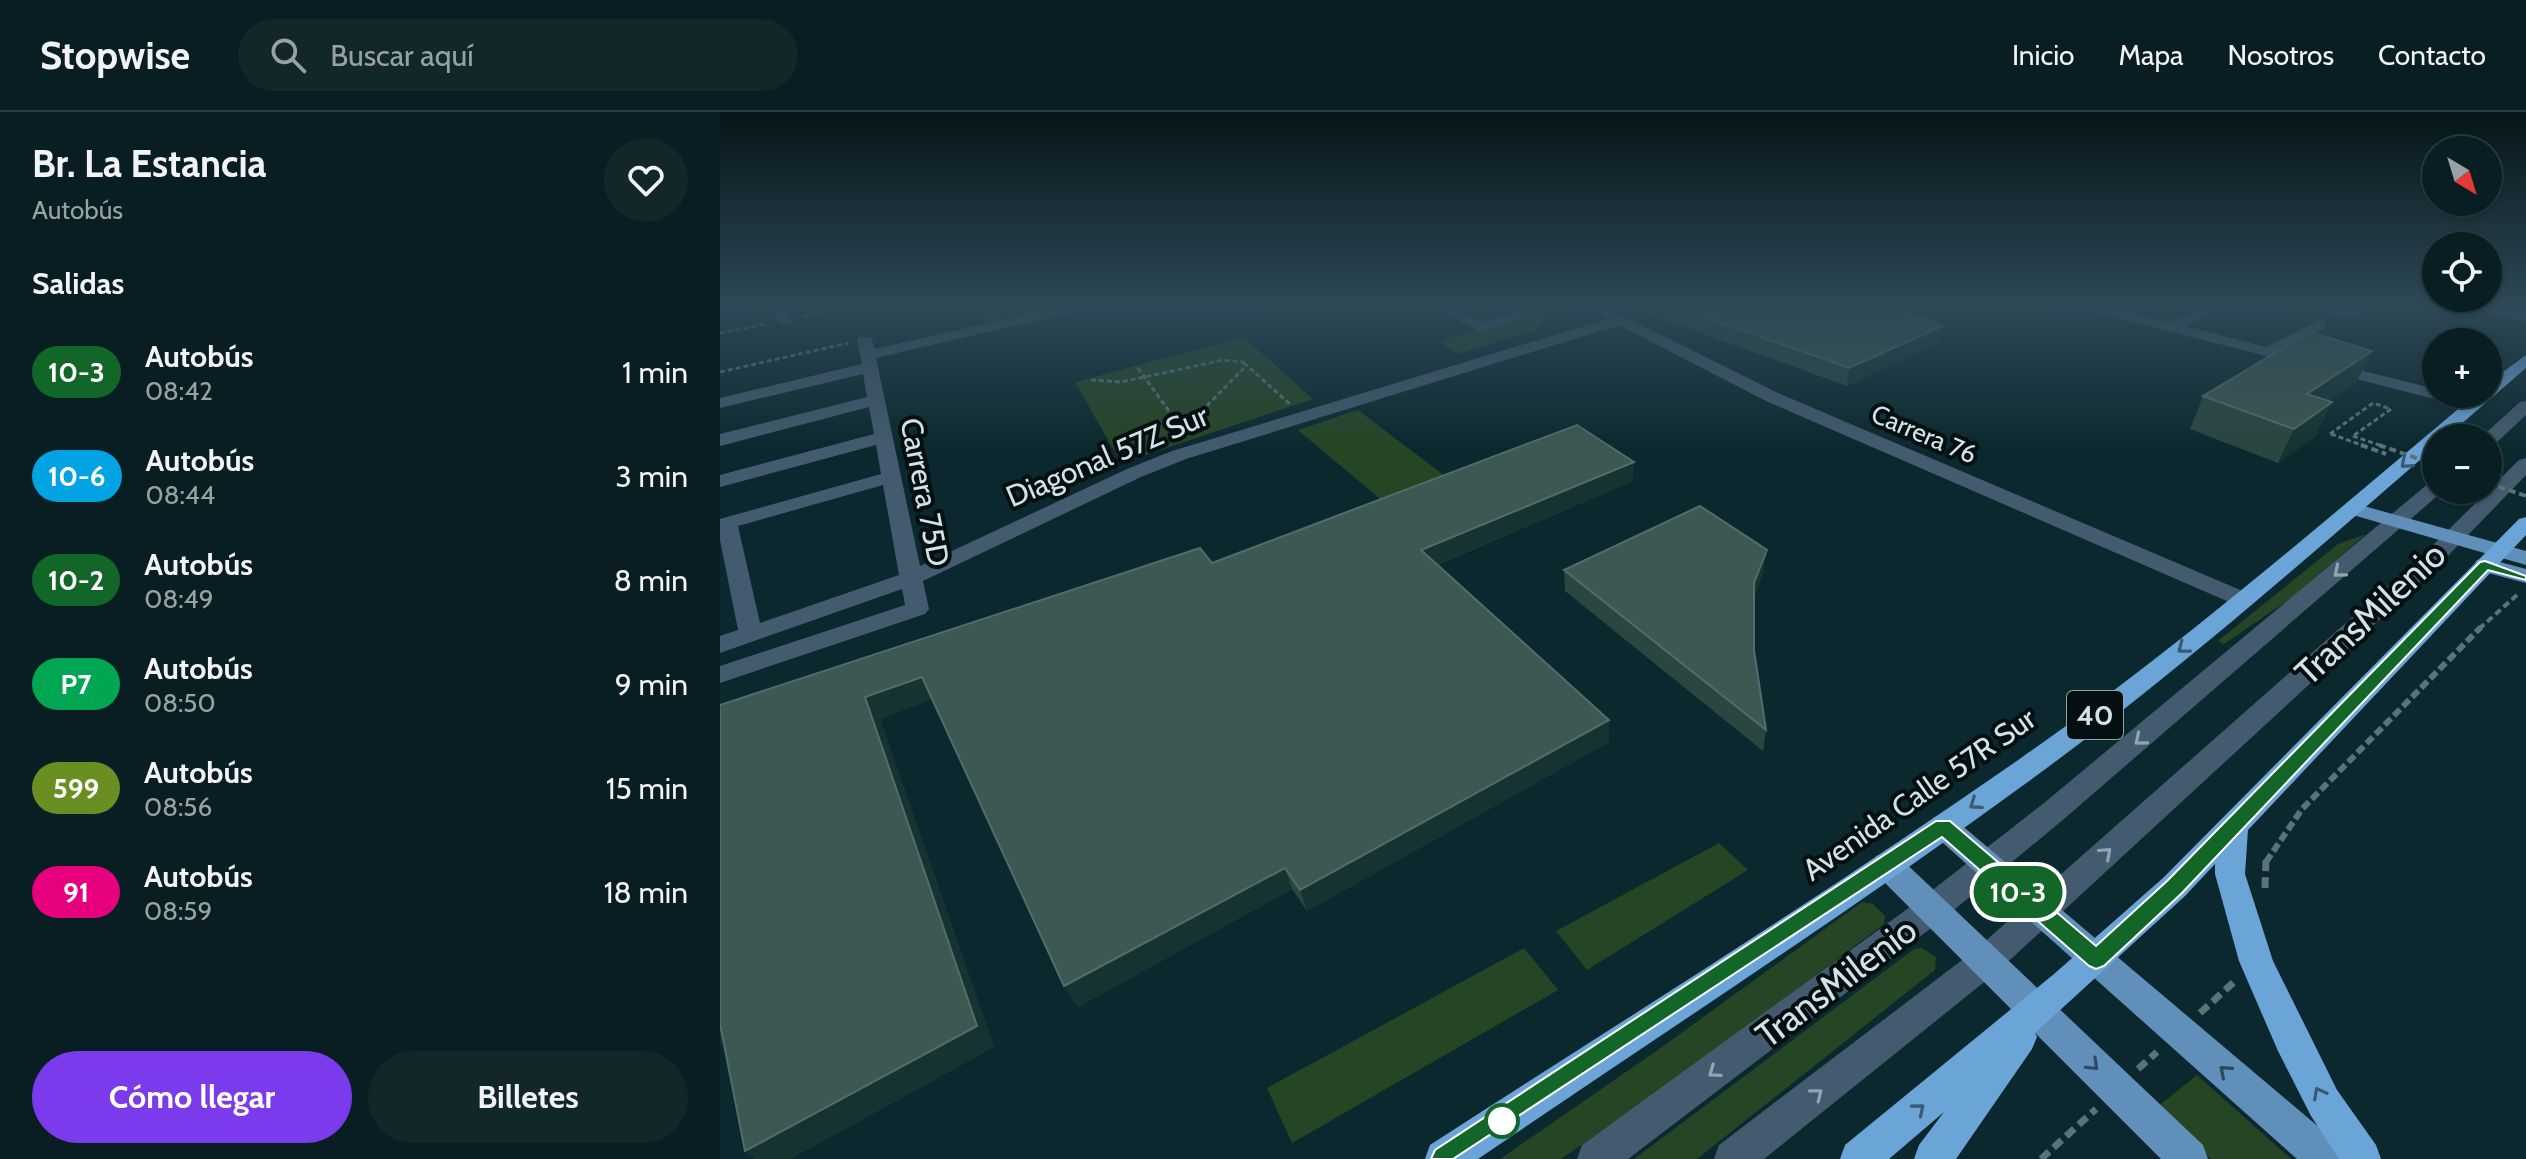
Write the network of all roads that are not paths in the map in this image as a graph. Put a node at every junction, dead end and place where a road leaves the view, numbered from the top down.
1 (873, 353) edge
2 (1512, 353) edge
3 (1684, 353) edge
4 (2272, 353) edge
5 (868, 354) junction
6 (2526, 360) edge
7 (2502, 381) edge
8 (2422, 384) edge
9 (877, 400) junction
10 (720, 403) edge
11 (2526, 406) edge
12 (2470, 408) edge
13 (2502, 427) edge
14 (884, 437) junction
15 (720, 440) edge
16 (2526, 464) edge
17 (891, 477) junction
18 (720, 481) edge
19 (2422, 500) edge
20 (2353, 509) junction
21 (2398, 521) junction
22 (2526, 523) edge
23 (724, 524) edge
24 (2453, 537) junction
25 (2493, 557) junction
26 (2526, 558) edge
27 (2526, 576) edge
28 (910, 579) junction
29 (2244, 600) junction
30 (751, 635) junction
31 (720, 645) edge
32 (720, 675) edge
33 (1943, 826) junction
34 (2233, 826) junction
35 (1887, 865) junction
36 (1988, 865) junction
37 (1932, 909) junction
38 (2041, 912) junction
39 (2096, 959) junction
40 (1986, 961) junction
41 (2037, 1011) junction
42 (1444, 1159) edge
43 (1596, 1159) edge
44 (1733, 1159) edge
45 (1859, 1159) edge
46 (1933, 1159) edge
47 (2189, 1159) edge
48 (2326, 1159) edge
49 (2362, 1159) edge

1 - 5 street
2 - 28 street, Diagonal 57Z Sur
3 - 29 street, Carrera 76
4 - 8 street
5 - 9 street, Carrera 75D
5 - 10 street
6 - 7 highway, Avenida Calle 57R Sur / 40
9 - 14 street, Carrera 75D
9 - 15 street
11 - 13 street
12 -> 20 highway, Avenida Calle 57R Sur / 40
14 - 17 street, Carrera 75D
14 - 18 street
16 - 24 street, TransMilenio
17 - 23 street
17 - 28 street, Carrera 75D
19 - 21 street, TransMilenio
20 - 21 main road
20 - 29 highway, Avenida Calle 57R Sur / 40
21 - 24 main road
21 -> 36 street, TransMilenio
22 - 25 highway
23 - 30 street
24 - 25 main road
38 -> 24 street, TransMilenio
25 - 26 main road
25 - 27 main road
25 - 34 highway
28 - 30 street, Diagonal 57Z Sur
28 - 32 street, Carrera 75D
29 -> 33 highway, Avenida Calle 57R Sur / 40
30 - 31 street, Diagonal 57Z Sur
33 - 35 highway, Avenida Calle 57R Sur / 40
33 - 36 main road
34 - 39 highway
49 -> 34 highway
35 - 37 main road
35 - 42 highway, Avenida Calle 57R Sur / 40
36 - 37 street, TransMilenio
36 - 38 main road
37 - 40 main road
37 -> 43 street, TransMilenio
38 - 39 main road
38 - 40 street, TransMilenio
39 - 41 highway
48 -> 39 main road
40 - 41 main road
44 -> 40 street, TransMilenio
45 -> 41 highway
41 - 46 highway
41 -> 47 main road

